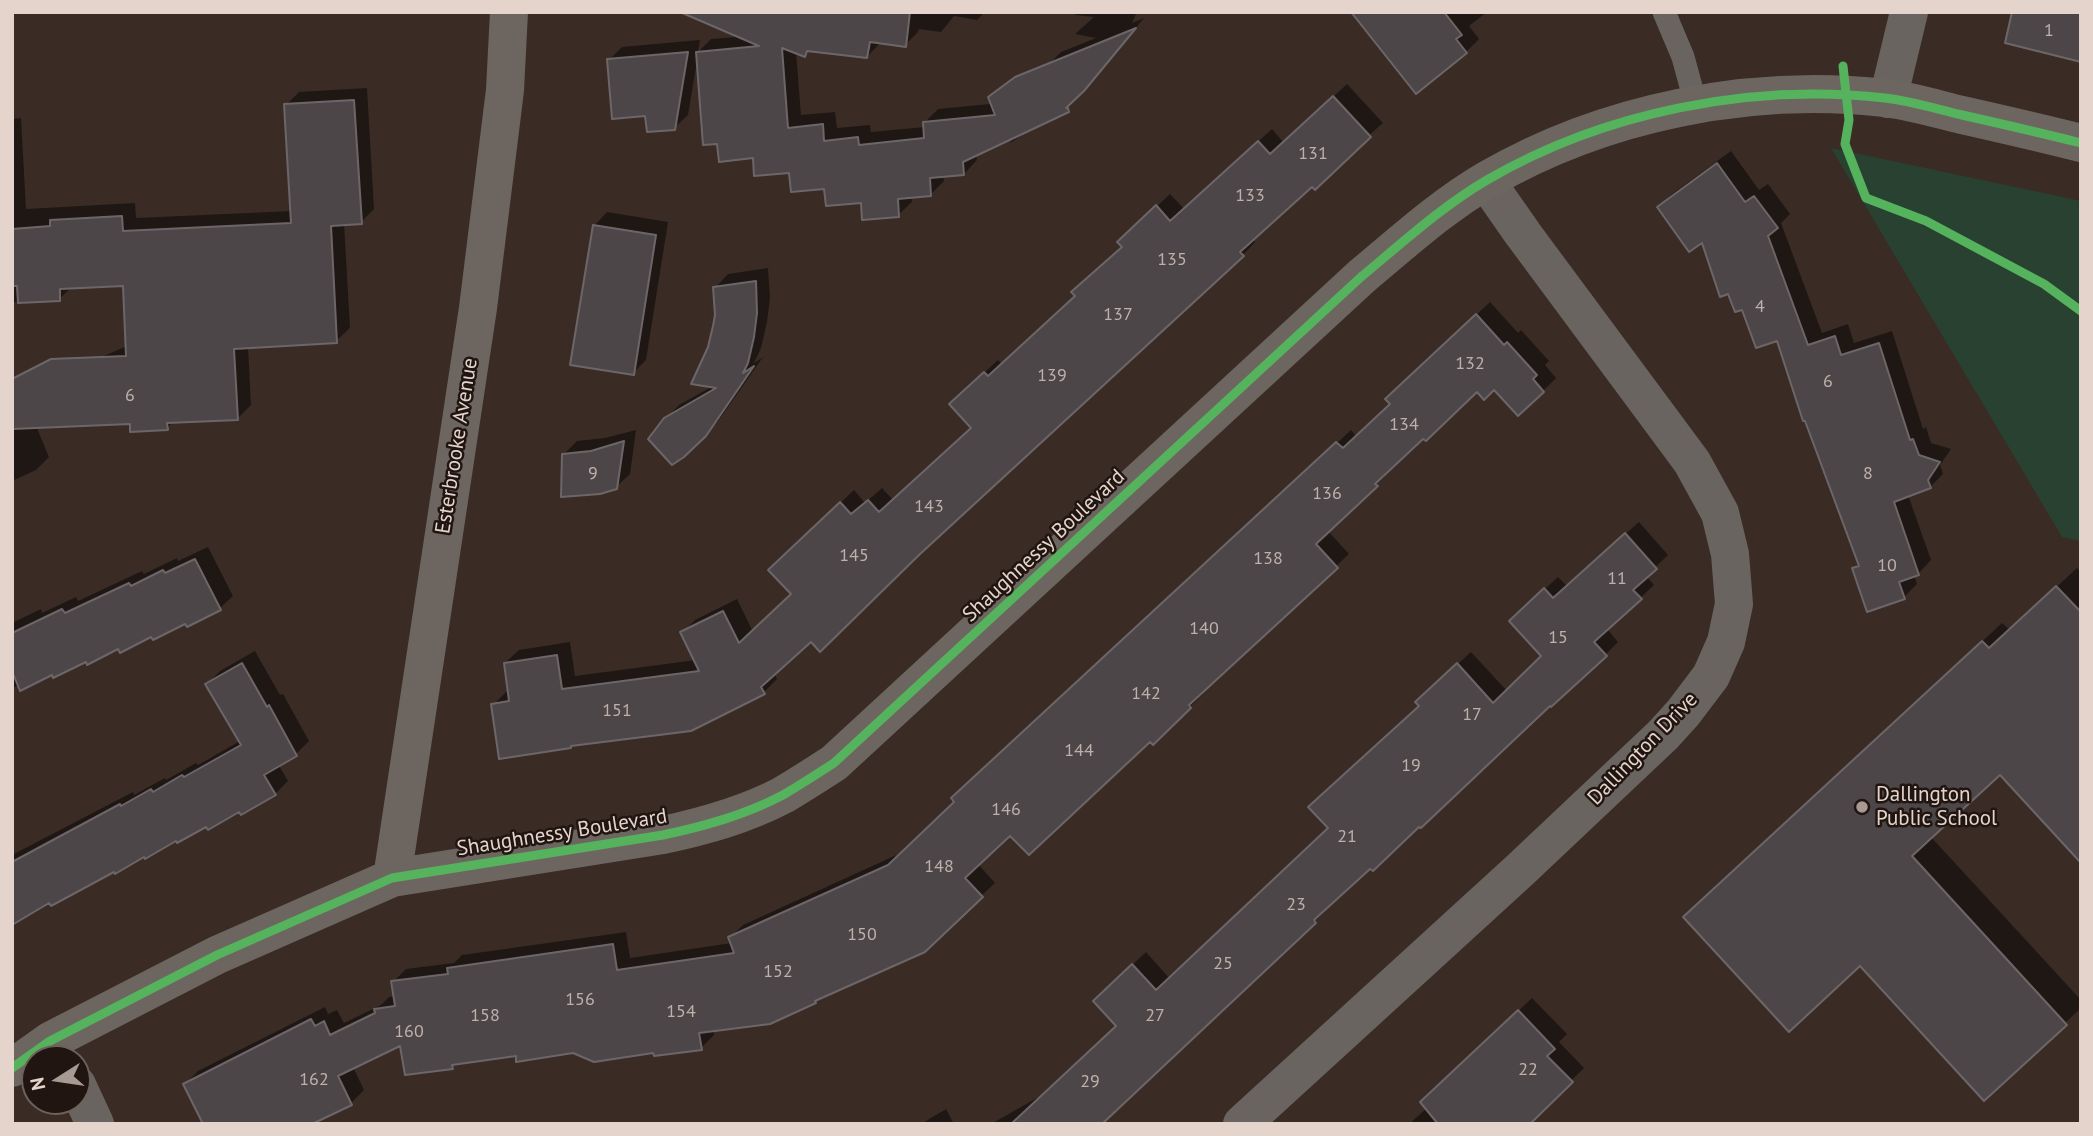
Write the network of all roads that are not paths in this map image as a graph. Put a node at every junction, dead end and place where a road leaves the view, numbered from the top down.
1 (509, 12) edge
2 (1664, 12) edge
3 (1909, 12) edge
4 (1888, 99) junction
5 (1696, 105) junction
6 (2081, 143) edge
7 (1486, 181) junction
8 (392, 878) junction
9 (64, 1045) edge
10 (1242, 1124) edge

1 - 8 street, Esterbrooke Avenue
2 - 5 lane
3 - 4 street
4 - 5 street, Shaughnessy Boulevard
4 - 6 street, Shaughnessy Boulevard
5 - 7 street, Shaughnessy Boulevard
7 - 8 street, Shaughnessy Boulevard
7 - 10 street, Dallington Drive
8 - 9 street, Shaughnessy Boulevard

